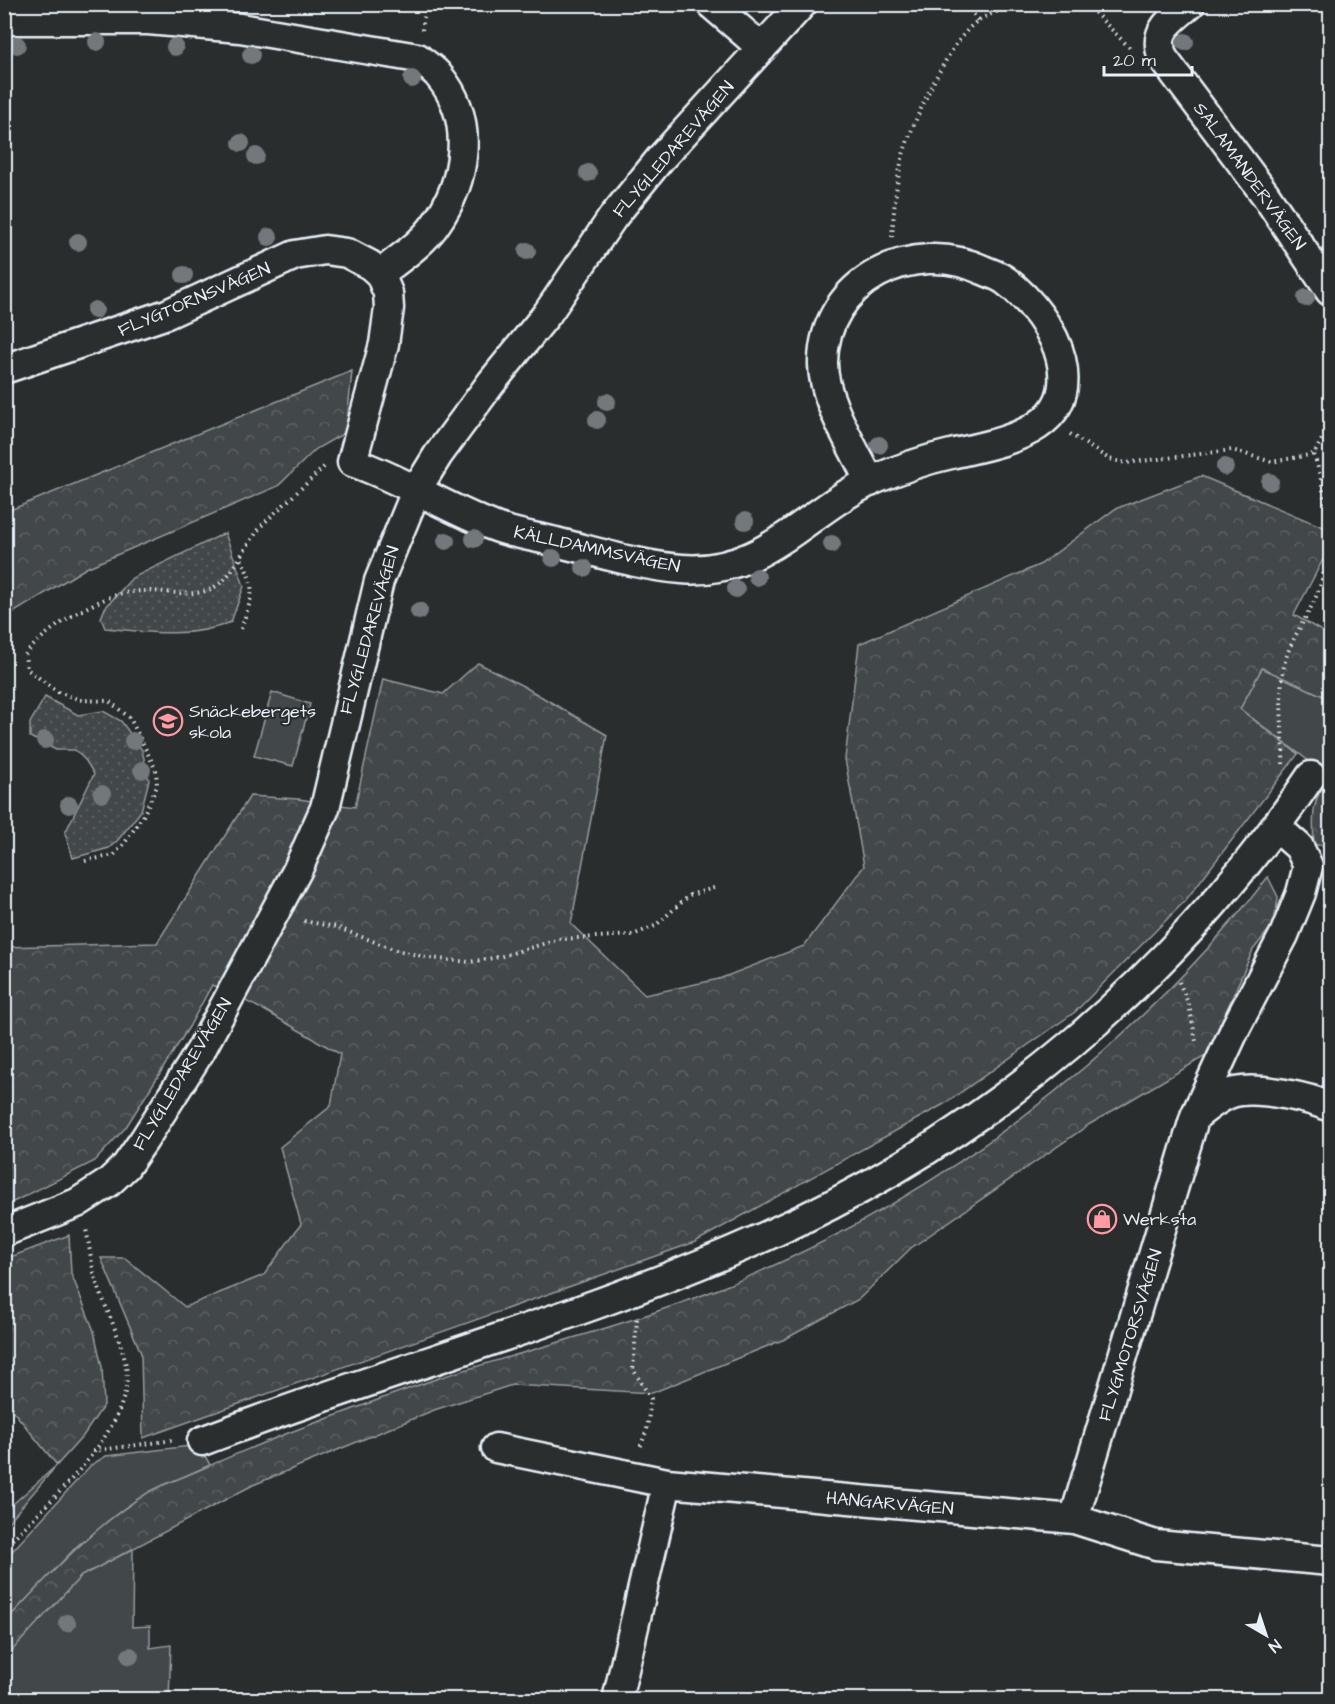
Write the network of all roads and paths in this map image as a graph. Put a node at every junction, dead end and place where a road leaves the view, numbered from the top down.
1 (711, 4) edge
2 (802, 4) edge
3 (967, 4) edge
4 (1012, 4) edge
5 (1086, 4) edge
6 (1190, 4) edge
7 (4, 20) edge
8 (978, 21) junction
9 (1158, 45) junction
10 (762, 48) junction
11 (890, 266) junction
12 (380, 274) junction
13 (1330, 291) edge
14 (4, 369) edge
15 (1048, 418) junction
16 (1330, 424) edge
17 (1314, 454) junction
18 (310, 479) dead end
19 (870, 482) junction
20 (417, 489) junction
21 (240, 557) junction
22 (241, 629) dead end
23 (1311, 776) dead end
24 (1293, 803) junction
25 (1275, 826) junction
26 (85, 861) dead end
27 (717, 887) dead end
28 (298, 920) dead end
29 (1167, 955) junction
30 (1198, 1049) dead end
31 (1330, 1107) edge
32 (1195, 1116) junction
33 (77, 1203) junction
34 (4, 1232) edge
35 (642, 1286) junction
36 (202, 1441) joint
37 (496, 1448) dead end
38 (93, 1451) junction
39 (630, 1475) junction
40 (667, 1483) junction
41 (1074, 1519) junction
42 (4, 1548) edge
43 (1330, 1561) edge
44 (617, 1700) edge

1 - 10 street
2 - 10 street, FLYGLEDAREVÄGEN
3 - 8 path
4 - 8 path
5 - 9 path
6 - 9 street
7 - 12 street
8 - 11 path
9 - 13 street, SALAMANDERVÄGEN
10 - 20 street, FLYGLEDAREVÄGEN
11 - 15 street
11 - 19 street
12 - 14 street, FLYGTORNSVÄGEN
12 - 20 street
15 - 17 path
15 - 19 street, KÄLLDAMMSVÄGEN
16 - 17 path
17 - 24 path
18 - 21 path
19 - 20 street, KÄLLDAMMSVÄGEN
20 - 33 street, FLYGLEDAREVÄGEN
21 - 22 path
21 - 26 path
23 - 24 street
24 - 25 street
25 - 29 street
25 - 32 street, FLYGMOTORSVÄGEN
27 - 28 path
29 - 30 path
29 - 35 street
31 - 32 street
32 - 41 street, FLYGMOTORSVÄGEN
33 - 34 street, FLYGLEDAREVÄGEN
33 - 38 path
35 - 36 street
35 - 39 path
36 - 38 path
37 - 39 street, HANGARVÄGEN
38 - 42 path
39 - 40 street, HANGARVÄGEN
40 - 41 street, HANGARVÄGEN
40 - 44 street
41 - 43 street, HANGARVÄGEN

